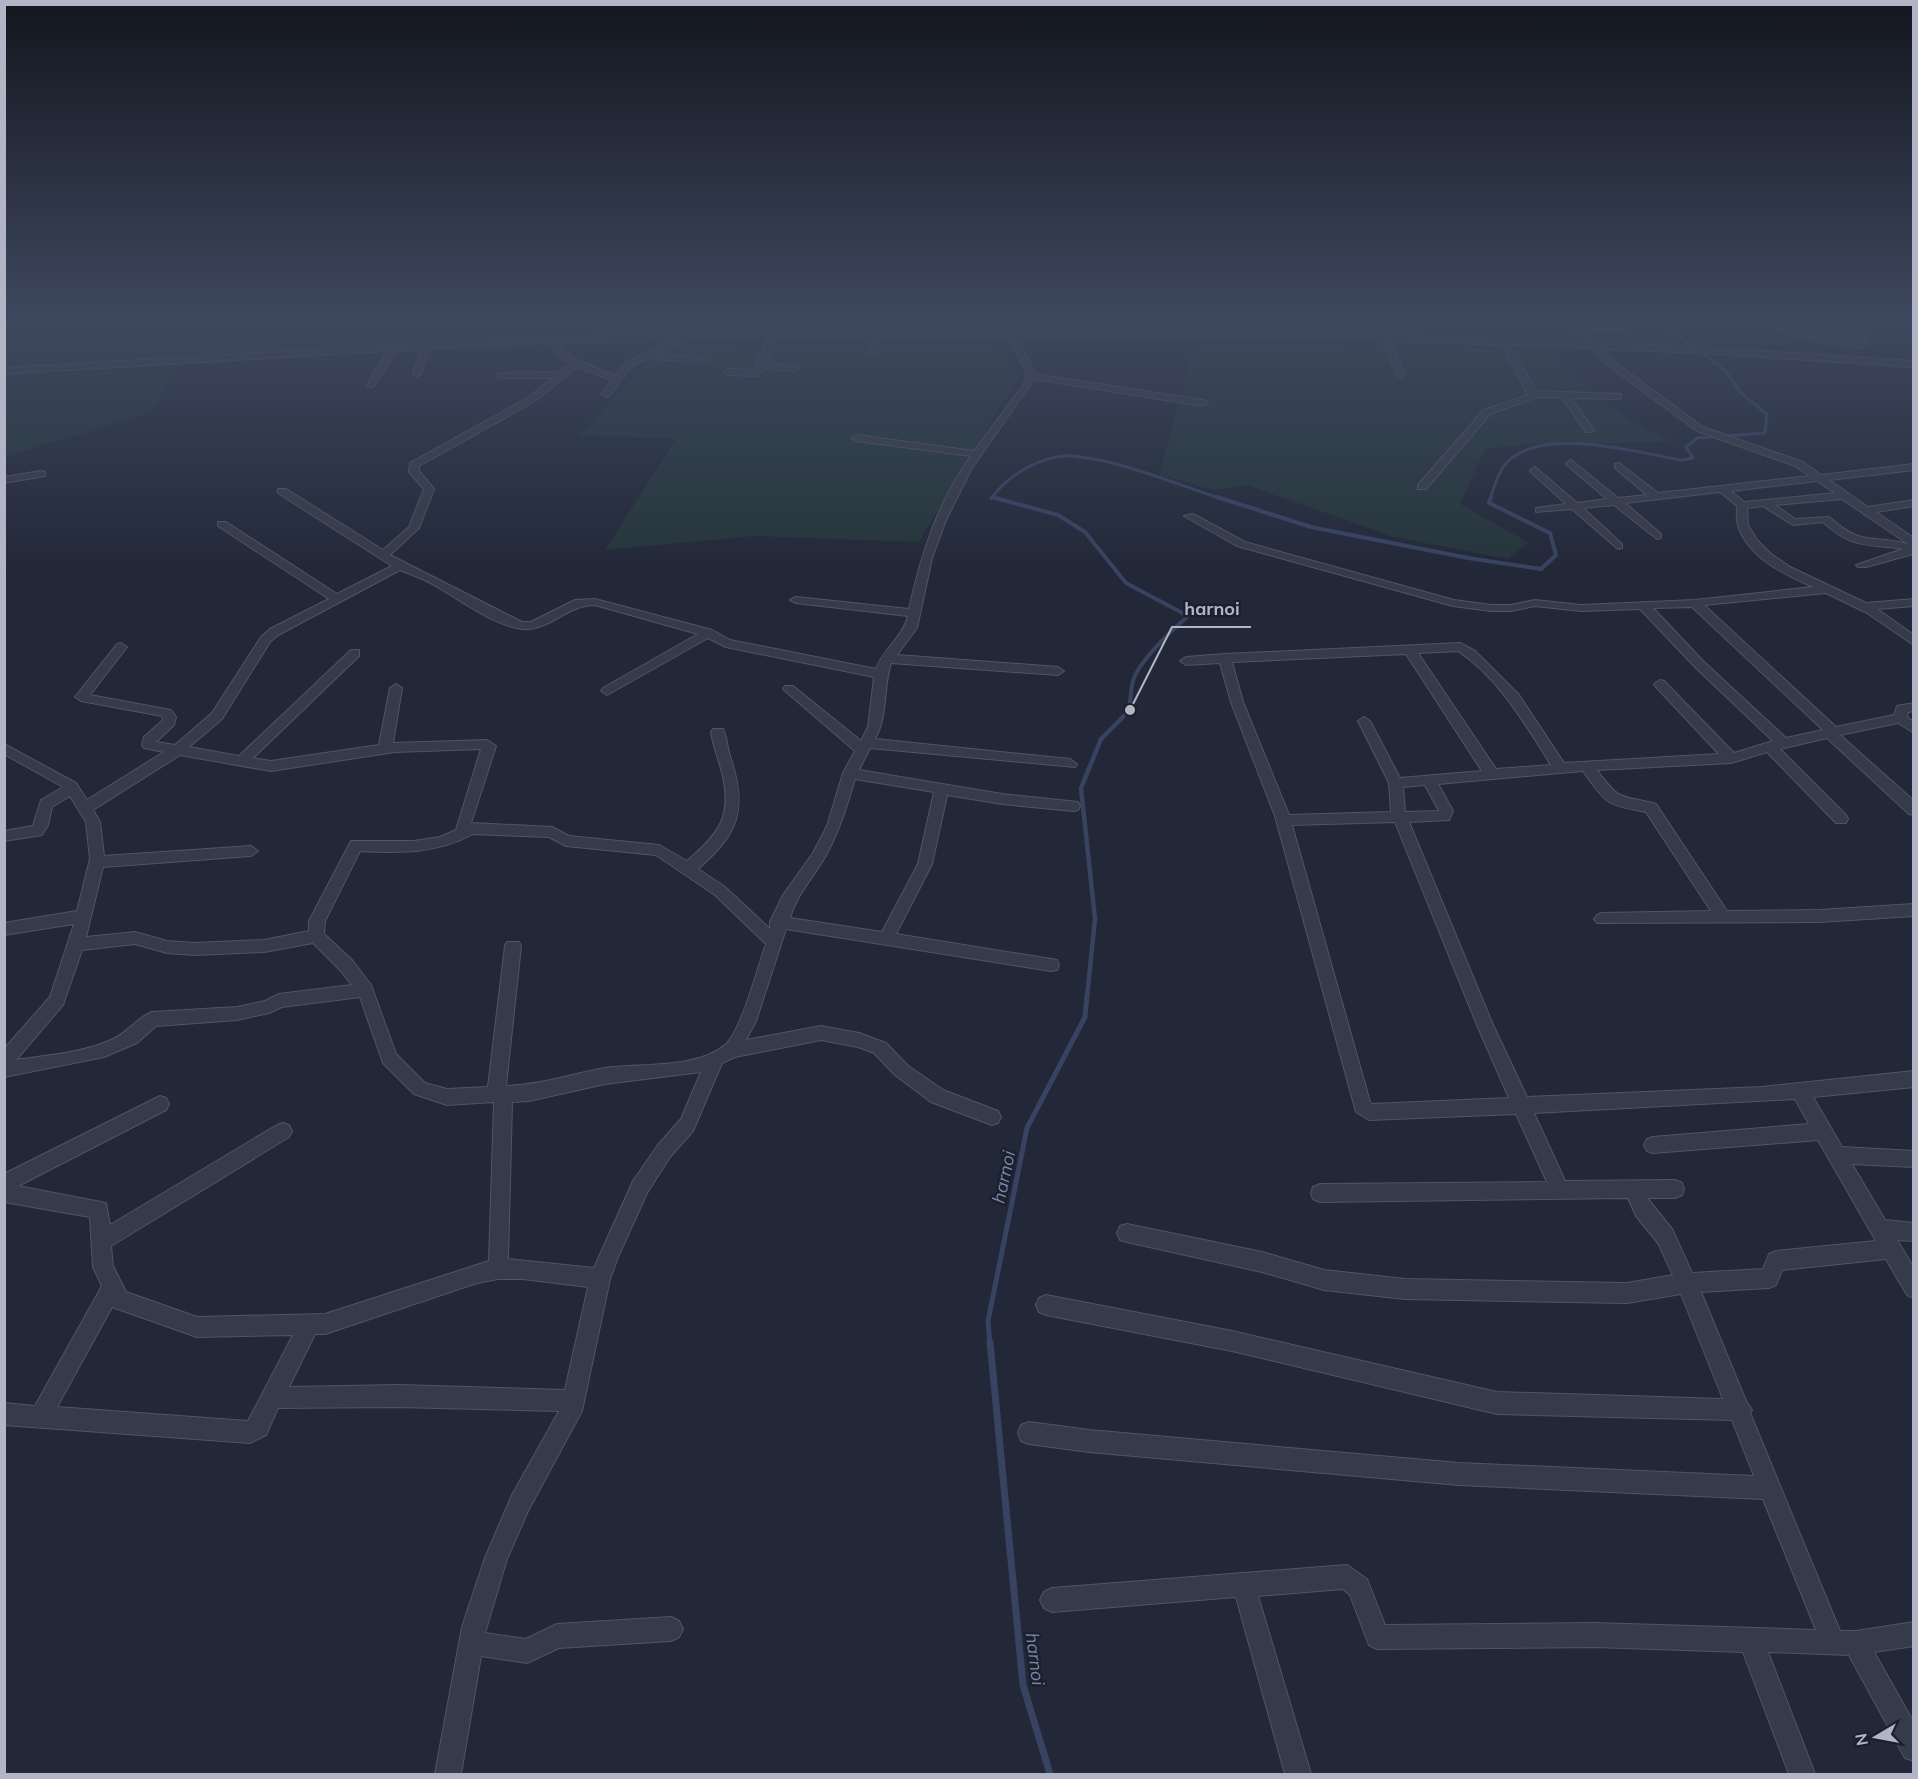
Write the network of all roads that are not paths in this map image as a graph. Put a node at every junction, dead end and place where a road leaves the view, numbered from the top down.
1 (521, 405) edge
2 (1014, 405) edge
3 (1508, 405) edge
4 (1572, 405) edge
5 (1668, 405) edge
6 (1589, 430) dead end
7 (857, 438) dead end
8 (976, 454) junction
9 (1571, 464) dead end
10 (1619, 466) dead end
11 (1914, 467) edge
12 (1535, 470) dead end
13 (41, 474) dead end
14 (1821, 477) junction
15 (4, 480) edge
16 (1422, 487) dead end
17 (1722, 489) junction
18 (282, 491) dead end
19 (1847, 495) junction
20 (1656, 496) junction
21 (1615, 501) junction
22 (1765, 502) junction
23 (1914, 503) edge
24 (1742, 505) junction
25 (1573, 506) junction
26 (1540, 510) dead end
27 (1867, 510) junction
28 (1189, 516) dead end
29 (222, 524) dead end
30 (1657, 536) dead end
31 (1912, 545) edge
32 (1618, 546) dead end
33 (385, 554) junction
34 (1862, 565) dead end
35 (400, 566) junction
36 (1826, 590) junction
37 (337, 599) junction
38 (796, 600) dead end
39 (1914, 602) edge
40 (1695, 603) junction
41 (1644, 606) junction
42 (1864, 607) junction
43 (916, 613) junction
44 (708, 633) junction
45 (1914, 641) edge
46 (121, 647) dead end
47 (1410, 650) junction
48 (355, 652) dead end
49 (888, 658) junction
50 (1225, 658) junction
51 (1186, 661) dead end
52 (1058, 671) dead end
53 (880, 674) junction
54 (1660, 684) dead end
55 (396, 688) dead end
56 (789, 689) dead end
57 (607, 691) dead end
58 (1914, 707) edge
59 (1900, 718) junction
60 (1364, 721) dead end
61 (1914, 729) edge
62 (718, 732) dead end
63 (1832, 732) junction
64 (1783, 743) junction
65 (865, 746) junction
66 (1769, 746) junction
67 (4, 748) edge
68 (385, 748) junction
69 (176, 751) junction
70 (1731, 758) junction
71 (242, 761) junction
72 (1070, 764) dead end
73 (1587, 766) junction
74 (1560, 768) junction
75 (850, 773) junction
76 (1493, 776) junction
77 (1430, 781) junction
78 (1396, 783) junction
79 (72, 788) junction
80 (942, 788) junction
81 (1073, 806) dead end
82 (86, 807) junction
83 (1914, 810) edge
84 (1400, 818) junction
85 (1841, 819) dead end
86 (1283, 820) junction
87 (468, 830) junction
88 (4, 836) edge
89 (251, 851) dead end
90 (96, 861) junction
91 (687, 870) junction
92 (1914, 910) edge
93 (84, 916) junction
94 (1723, 917) junction
95 (1602, 919) dead end
96 (778, 922) junction
97 (4, 929) edge
98 (316, 936) junction
99 (886, 939) junction
100 (773, 941) junction
101 (75, 944) junction
102 (513, 946) dead end
103 (1051, 965) dead end
104 (364, 990) junction
105 (732, 1050) junction
106 (716, 1058) junction
107 (4, 1062) edge
108 (4, 1070) edge
109 (1914, 1079) edge
110 (1800, 1092) junction
111 (500, 1095) junction
112 (160, 1104) dead end
113 (1522, 1105) junction
114 (992, 1117) dead end
115 (283, 1131) dead end
116 (1823, 1131) junction
117 (1653, 1145) dead end
118 (1837, 1155) junction
119 (1914, 1159) edge
120 (4, 1184) edge
121 (1675, 1189) dead end
122 (1560, 1190) junction
123 (1634, 1190) junction
124 (4, 1193) edge
125 (1320, 1193) dead end
126 (1880, 1229) junction
127 (1914, 1232) edge
128 (1127, 1233) dead end
129 (101, 1241) junction
130 (1891, 1249) junction
131 (498, 1269) junction
132 (600, 1279) junction
133 (1687, 1283) junction
134 (112, 1287) junction
135 (1914, 1288) edge
136 (1046, 1305) dead end
137 (309, 1325) junction
138 (273, 1398) junction
139 (574, 1401) junction
140 (1741, 1410) junction
141 (4, 1414) edge
142 (41, 1415) junction
143 (1029, 1433) dead end
144 (1772, 1488) junction
145 (1245, 1586) junction
146 (1052, 1599) dead end
147 (671, 1629) dead end
148 (1914, 1634) edge
149 (1751, 1640) junction
150 (471, 1643) junction
151 (1844, 1643) junction
152 (1914, 1749) edge
153 (448, 1774) edge
154 (1298, 1774) edge
155 (1802, 1774) edge

1 - 33 street
2 - 8 street
3 - 16 street
4 - 6 street
5 - 14 street
7 - 8 street
8 - 43 street
9 - 21 street
10 - 20 street
11 - 14 street
12 - 25 street
13 - 15 street
14 - 17 street
14 - 19 street
17 - 20 street
17 - 24 street
18 - 33 street
19 - 22 street
19 - 27 street
20 - 21 street
21 - 25 street
21 - 30 street
22 - 24 street
22 - 31 street
23 - 27 street
24 - 36 street
25 - 26 street
25 - 32 street
27 - 31 street
28 - 41 street
29 - 37 street
31 - 34 street
33 - 35 street
35 - 37 street
35 - 44 street
36 - 40 street
36 - 42 street
37 - 69 street
38 - 43 street
39 - 42 street
40 - 41 street
40 - 63 street
41 - 64 street
42 - 45 street
43 - 49 street
44 - 53 street
44 - 57 street
46 - 69 street
47 - 50 street
47 - 74 street
47 - 76 street
48 - 71 street
49 - 52 street
49 - 53 street
50 - 51 street
50 - 86 street
53 - 65 street
54 - 70 street
55 - 68 street
56 - 65 street
58 - 59 street
59 - 61 street
59 - 63 street
60 - 78 street
62 - 91 street
63 - 64 street
63 - 83 street
64 - 66 street
65 - 72 street
65 - 75 street
66 - 70 street
66 - 85 street
67 - 79 street
68 - 71 street
68 - 87 street
69 - 71 street
69 - 82 street
70 - 73 street
73 - 74 street
73 - 94 street
74 - 76 street
75 - 80 street
75 - 96 street
76 - 77 street
77 - 78 street
77 - 84 street
78 - 84 street
79 - 82 street
79 - 88 street
80 - 81 street
80 - 99 street
82 - 90 street
84 - 86 street
84 - 113 street
86 - 113 street
87 - 91 street
87 - 98 street
89 - 90 street
90 - 93 street
91 - 100 street
92 - 94 street
93 - 97 street
93 - 101 street
94 - 95 street
96 - 99 street
96 - 100 street
98 - 101 street
98 - 104 street
99 - 103 street
100 - 105 street
101 - 107 street
102 - 111 street
104 - 108 street
104 - 111 street
105 - 106 street
105 - 114 street
106 - 111 street
106 - 132 street
109 - 110 street
110 - 113 street
110 - 116 street
111 - 131 street
112 - 120 street
113 - 122 street
115 - 129 street
116 - 117 street
116 - 118 street
118 - 119 street
118 - 126 street
121 - 123 street
122 - 123 street
122 - 125 street
123 - 133 street
124 - 129 street
126 - 127 street
126 - 130 street
128 - 133 street
129 - 134 street
130 - 133 street
130 - 135 street
131 - 132 street
131 - 137 street
132 - 139 street
133 - 140 street
134 - 137 street
134 - 142 street
136 - 140 street
137 - 138 street
138 - 139 street
138 - 142 street
139 - 150 street
140 - 144 street
141 - 142 street
143 - 144 street
144 - 151 street
145 - 146 street
145 - 149 street
145 - 154 street
147 - 150 street
148 - 151 street
149 - 151 street
149 - 155 street
150 - 153 street
151 - 152 street

